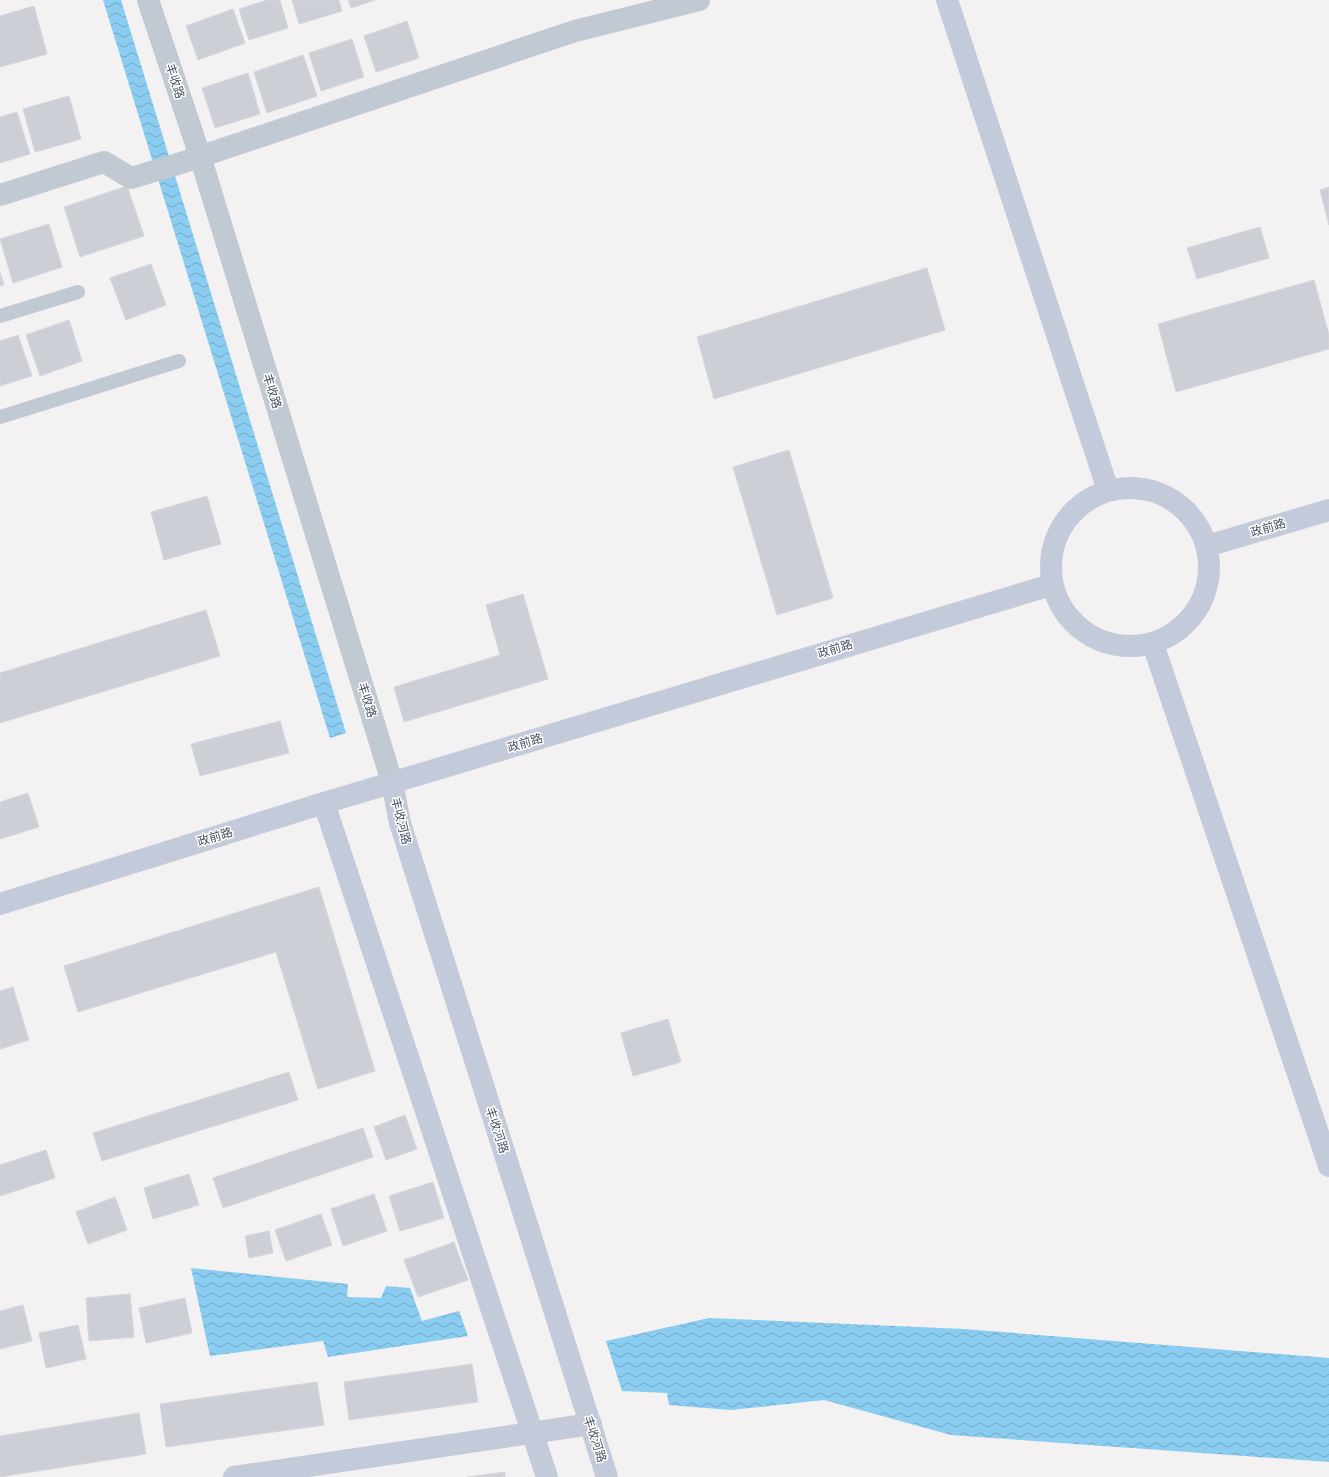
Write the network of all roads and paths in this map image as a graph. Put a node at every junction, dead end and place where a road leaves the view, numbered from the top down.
1 (148, 0) edge
2 (699, 0) edge
3 (947, 0) edge
4 (200, 156) junction
5 (0, 195) edge
6 (78, 292) dead end
7 (0, 316) edge
8 (179, 361) dead end
9 (0, 417) edge
10 (1108, 490) junction
11 (1329, 510) edge
12 (1207, 546) junction
13 (1051, 585) junction
14 (1153, 644) junction
15 (392, 782) junction
16 (324, 803) junction
17 (0, 904) edge
18 (1329, 1166) edge
19 (591, 1424) junction
20 (533, 1433) junction
21 (234, 1477) edge
22 (547, 1477) edge
23 (607, 1477) edge

1 - 4 street, 丰收路
2 - 4 street
3 - 10 street
4 - 5 street
4 - 15 street, 丰收路
6 - 7 lane
8 - 9 lane
10 - 12 street
10 - 13 street
11 - 12 street, 政前路
12 - 14 street
13 - 14 street
13 - 15 street, 政前路
14 - 18 street
15 - 16 street, 政前路
15 - 19 street, 丰收河路
16 - 17 street, 政前路
16 - 20 street
19 - 20 street
19 - 23 street, 丰收河路
20 - 21 street
20 - 22 street

